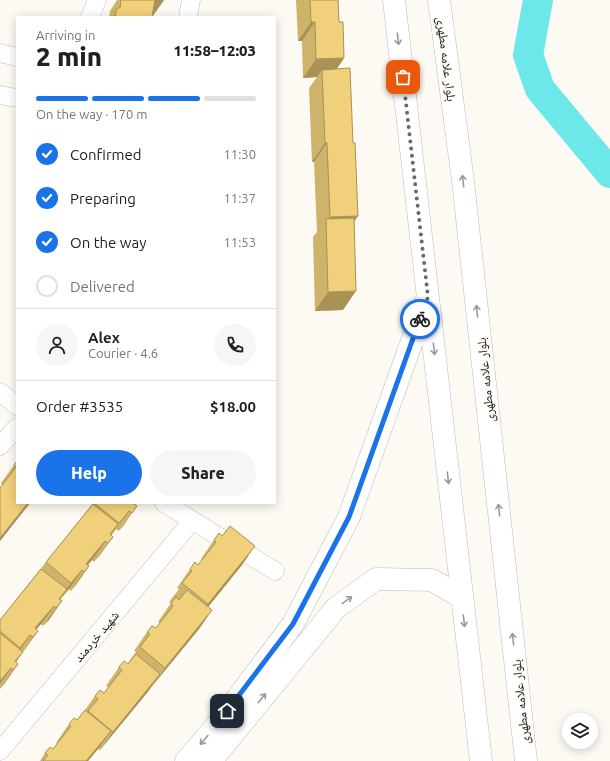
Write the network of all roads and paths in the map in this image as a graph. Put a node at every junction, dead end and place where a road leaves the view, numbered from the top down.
1 (97, 0) edge
2 (191, 0) edge
3 (394, 0) edge
4 (439, 0) edge
5 (90, 16) edge
6 (188, 16) edge
7 (0, 53) edge
8 (16, 57) edge
9 (0, 95) edge
10 (16, 98) edge
11 (428, 297) junction
12 (0, 392) edge
13 (16, 405) edge
14 (16, 428) edge
15 (0, 446) edge
16 (166, 504) edge
17 (192, 521) junction
18 (275, 571) dead end
19 (462, 597) junction
20 (0, 751) edge
21 (186, 761) edge
22 (211, 761) edge
23 (481, 761) edge
24 (526, 761) edge

1 - 5 street
2 - 6 street
3 -> 11 street
24 -> 4 street, بلوار علامه مطهری
7 - 8 street
9 - 10 street
11 -> 19 street
11 -> 21 street
12 - 13 street
14 - 15 street
16 - 17 street
17 - 18 street
17 - 20 street, شهید خردمند
22 -> 19 street
19 -> 23 street

